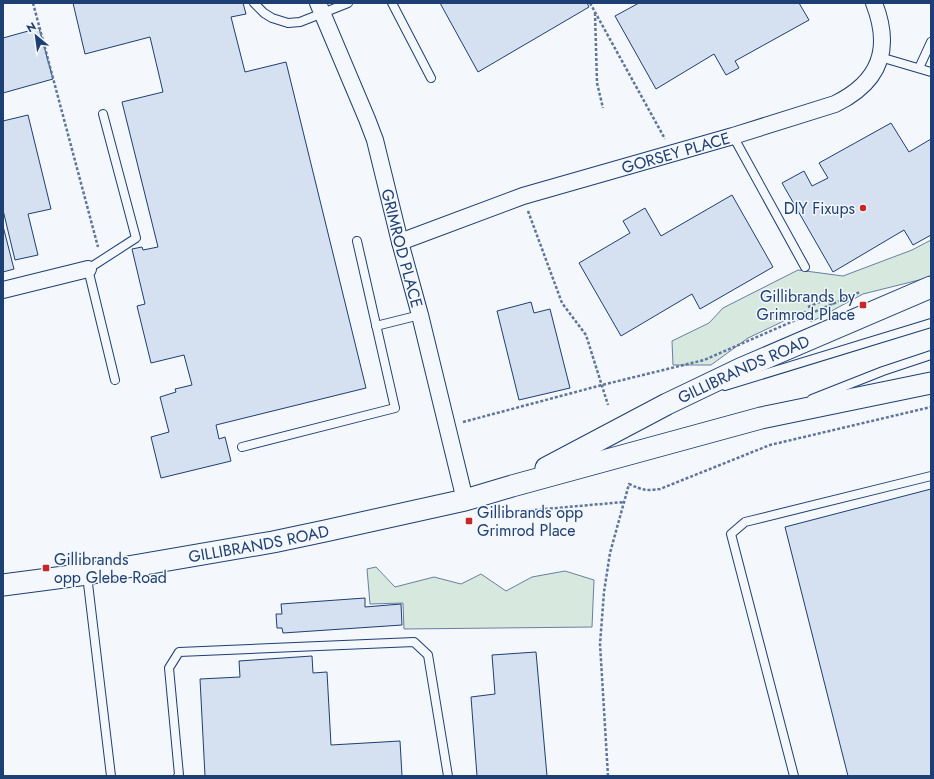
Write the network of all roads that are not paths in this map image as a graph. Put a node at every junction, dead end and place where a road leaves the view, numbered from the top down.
1 (254, 3) edge
2 (348, 3) edge
3 (392, 3) edge
4 (874, 3) edge
5 (320, 8) edge
6 (931, 42) edge
7 (880, 57) junction
8 (919, 68) junction
9 (931, 72) edge
10 (431, 78) dead end
11 (103, 114) dead end
12 (733, 136) junction
13 (357, 241) dead end
14 (400, 242) junction
15 (95, 265) junction
16 (805, 267) dead end
17 (931, 288) edge
18 (3, 290) edge
19 (420, 315) junction
20 (931, 323) edge
21 (376, 326) junction
22 (931, 355) edge
23 (115, 380) dead end
24 (931, 383) edge
25 (667, 404) junction
26 (761, 418) junction
27 (242, 447) dead end
28 (931, 476) edge
29 (512, 486) junction
30 (465, 500) junction
31 (87, 574) junction
32 (3, 585) edge
33 (110, 776) edge
34 (178, 776) edge
35 (448, 776) edge
36 (794, 776) edge

1 - 5 lane
2 - 5 lane
3 - 10 lane
4 - 7 street, GORSEY PLACE
5 - 14 street, GRIMROD PLACE
6 - 8 lane
7 - 8 lane
7 - 12 street, GORSEY PLACE
8 - 9 lane
11 - 15 lane
12 - 14 street, GORSEY PLACE
12 - 16 lane
13 - 21 lane
14 - 19 street, GRIMROD PLACE
15 - 18 street
15 - 23 lane
17 - 25 street, GILLIBRANDS ROAD
19 - 21 lane
19 - 30 street, GRIMROD PLACE
20 - 25 lane, GILLIBRANDS ROAD
21 - 27 lane
22 - 26 lane, GILLIBRANDS ROAD
24 - 26 street, GILLIBRANDS ROAD
25 - 29 street, GILLIBRANDS ROAD
26 - 29 street, GILLIBRANDS ROAD
28 - 36 lane
29 - 30 street, GILLIBRANDS ROAD
30 - 31 street, GILLIBRANDS ROAD
31 - 32 street, GILLIBRANDS ROAD
31 - 33 lane
34 - 35 lane

